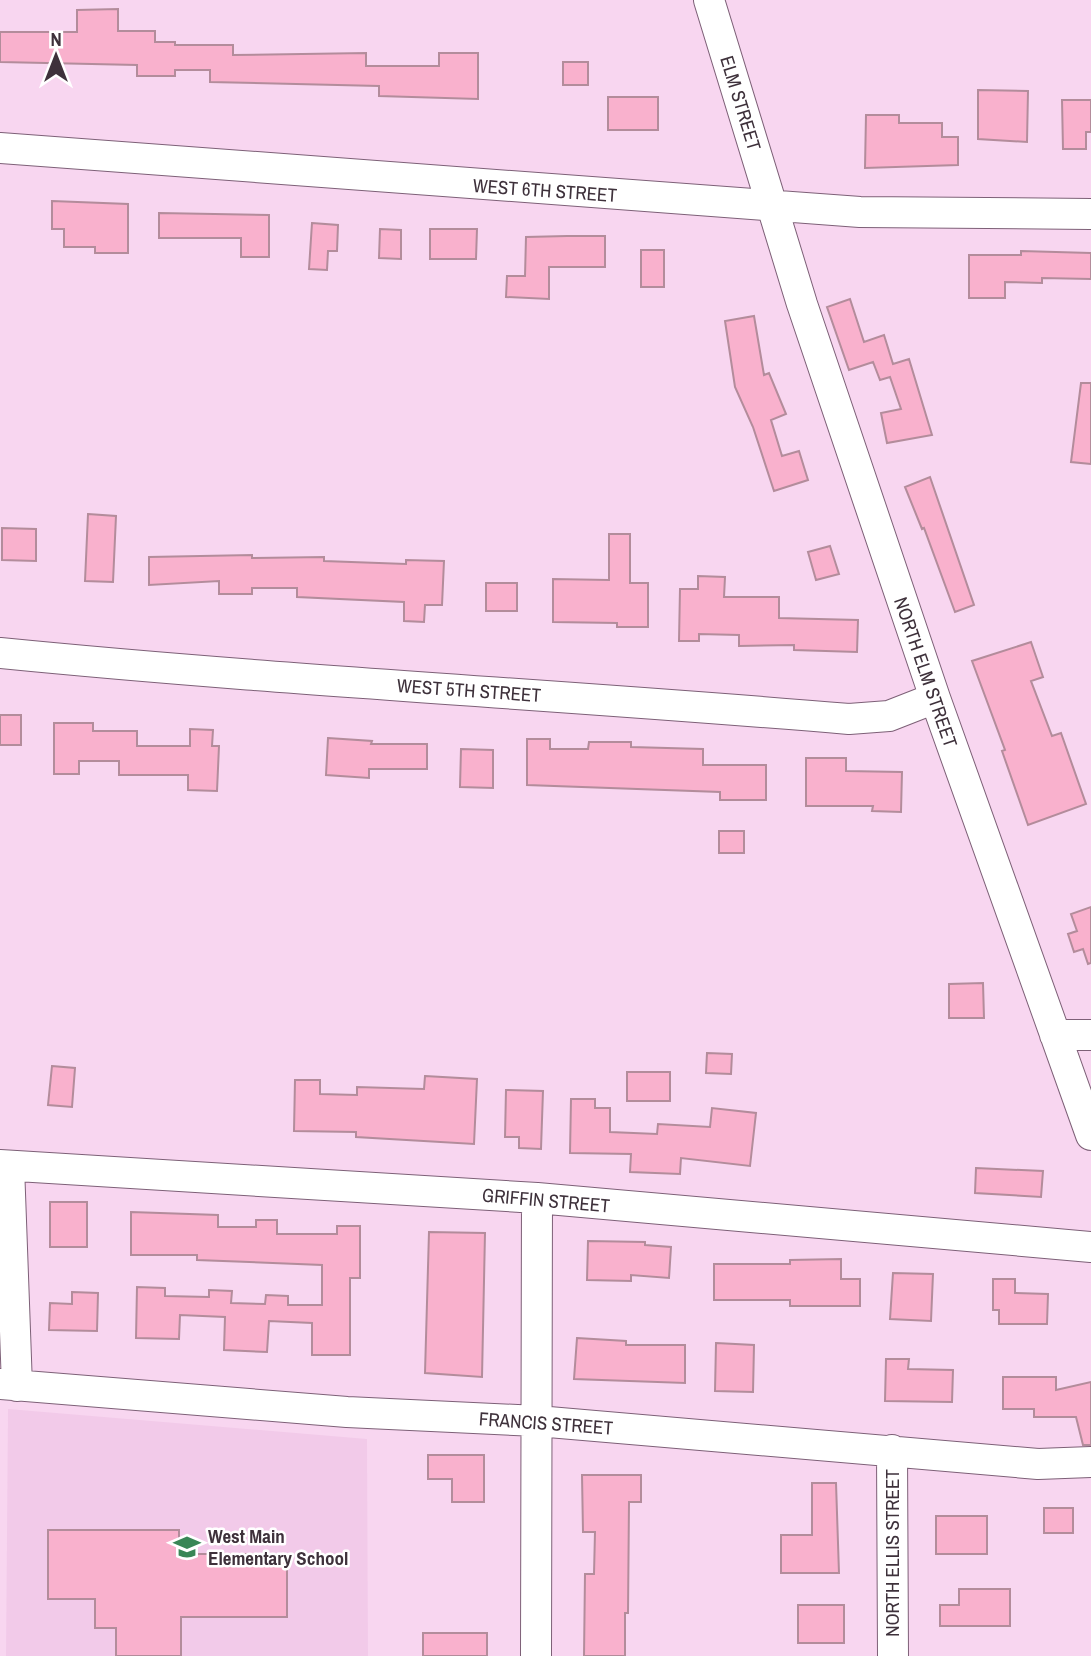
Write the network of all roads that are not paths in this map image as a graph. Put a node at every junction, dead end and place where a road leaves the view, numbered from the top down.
1 (709, 0) edge
2 (0, 148) edge
3 (772, 206) junction
4 (1091, 214) edge
5 (0, 653) edge
6 (934, 698) junction
7 (1055, 1035) junction
8 (1091, 1035) edge
9 (1091, 1135) edge
10 (4, 1165) edge
11 (537, 1198) junction
12 (1091, 1247) edge
13 (9, 1385) edge
14 (537, 1421) junction
15 (892, 1450) junction
16 (1091, 1462) edge
17 (536, 1656) edge
18 (893, 1656) edge

1 - 3 street, ELM STREET
2 - 3 street, WEST 6TH STREET
3 - 4 street, WEST 6TH STREET
3 - 6 street, NORTH ELM STREET
5 - 6 street, WEST 5TH STREET
6 - 7 street, NORTH ELM STREET
7 - 8 street
7 - 9 street, NORTH ELM STREET
10 - 11 street, GRIFFIN STREET
10 - 13 street
11 - 12 street, GRIFFIN STREET
11 - 14 street
13 - 14 street, FRANCIS STREET
14 - 15 street, FRANCIS STREET
14 - 17 street
15 - 16 street, FRANCIS STREET
15 - 18 street, NORTH ELLIS STREET

